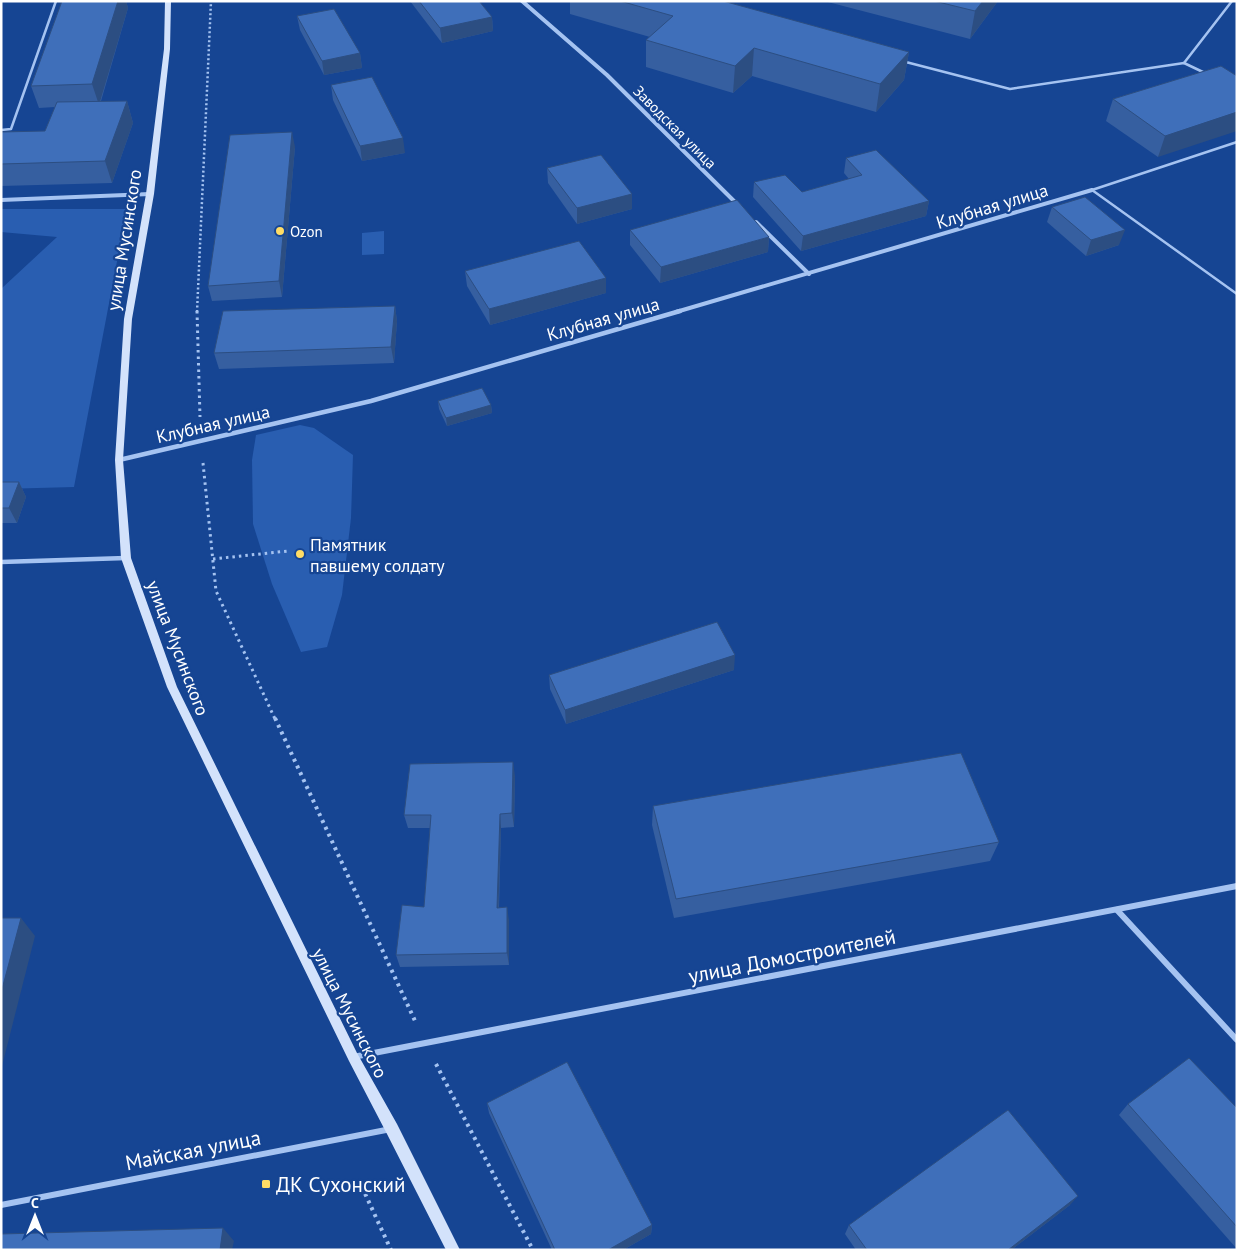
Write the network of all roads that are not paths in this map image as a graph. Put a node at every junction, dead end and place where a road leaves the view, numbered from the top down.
1 (56, 1) edge
2 (168, 1) edge
3 (522, 1) edge
4 (1232, 1) edge
5 (896, 59) edge
6 (1184, 63) junction
7 (1210, 75) edge
8 (1, 130) edge
9 (1237, 142) edge
10 (1092, 190) junction
11 (150, 194) junction
12 (1, 200) edge
13 (746, 212) edge
14 (753, 219) edge
15 (809, 274) junction
16 (1237, 294) edge
17 (119, 460) junction
18 (126, 558) junction
19 (1, 562) edge
20 (1237, 886) edge
21 (1117, 910) junction
22 (1237, 1040) edge
23 (353, 1058) junction
24 (392, 1129) junction
25 (1, 1205) edge
26 (453, 1250) edge

1 - 8 lane
2 - 11 street, улица Мусинского
3 - 13 street, Заводская улица
4 - 6 lane
5 - 6 lane
6 - 7 lane
9 - 10 lane
10 - 15 street, Клубная улица
10 - 16 lane
11 - 12 street
11 - 17 street, улица Мусинского
14 - 15 street
15 - 17 street, Клубная улица
17 - 18 street, улица Мусинского
18 - 19 street
18 - 23 street, улица Мусинского
20 - 21 street, улица Домостроителей
21 - 22 street
21 - 23 street, улица Домостроителей
23 - 24 street, улица Мусинского
24 - 25 street, Майская улица
24 - 26 street, улица Мусинского

